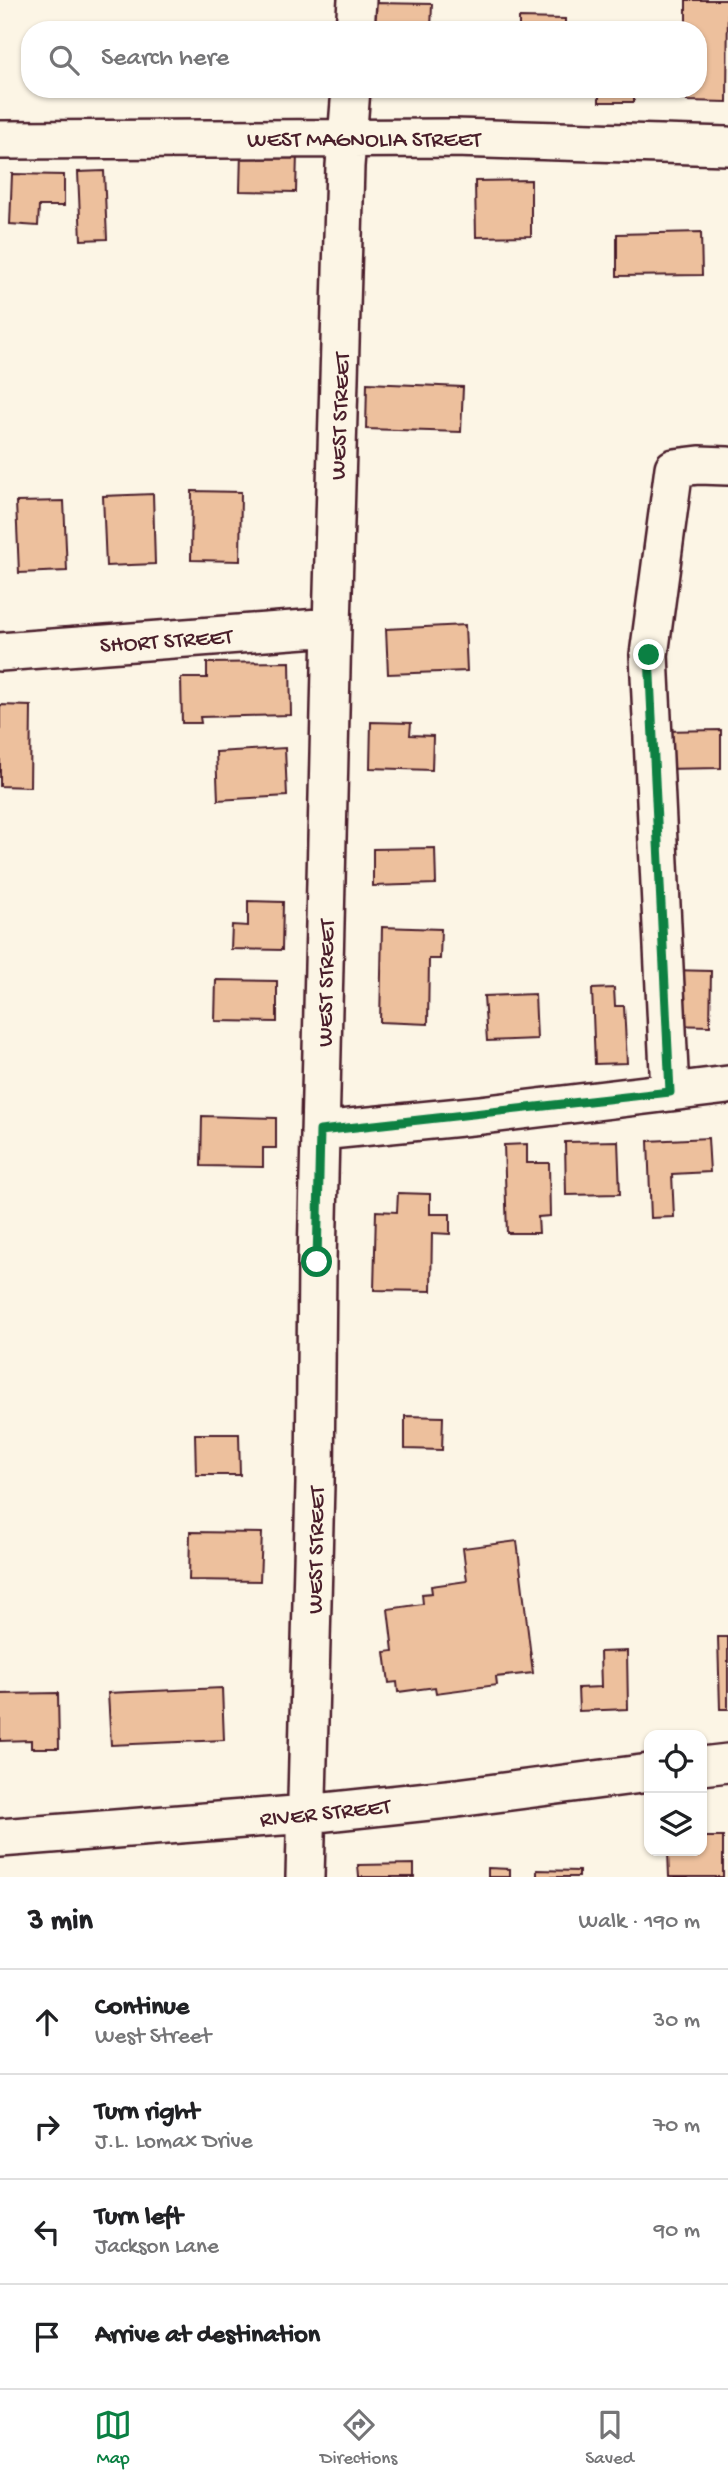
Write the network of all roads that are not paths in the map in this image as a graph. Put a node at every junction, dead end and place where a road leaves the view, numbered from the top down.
1 (357, 0) edge
2 (356, 21) edge
3 (350, 98) edge
4 (347, 139) junction
5 (0, 140) edge
6 (728, 146) edge
7 (728, 466) edge
8 (332, 627) junction
9 (0, 652) edge
10 (728, 1085) edge
11 (670, 1092) junction
12 (320, 1131) junction
13 (728, 1763) edge
14 (707, 1765) edge
15 (644, 1774) edge
16 (307, 1814) junction
17 (0, 1838) edge
18 (305, 1877) edge

1 - 2 street
3 - 4 street, WEST STREET
4 - 5 street, WEST MAGNOLIA STREET
4 - 6 street, WEST MAGNOLIA STREET
4 - 8 street, WEST STREET
7 - 11 street
8 - 9 street, SHORT STREET
8 - 12 street, WEST STREET
10 - 11 street
11 - 12 street
12 - 16 street, WEST STREET
13 - 14 street
15 - 16 street, RIVER STREET
16 - 17 street, RIVER STREET
16 - 18 street, WEST STREET

